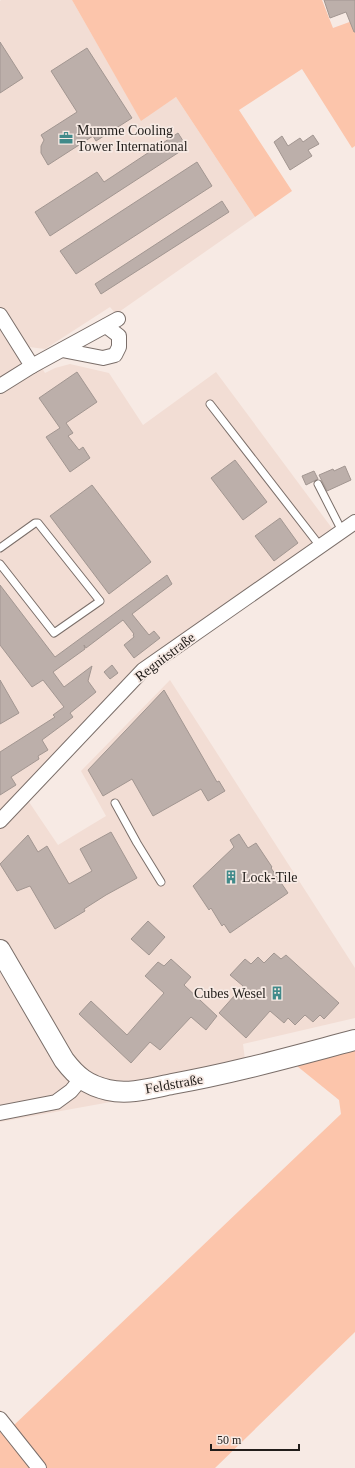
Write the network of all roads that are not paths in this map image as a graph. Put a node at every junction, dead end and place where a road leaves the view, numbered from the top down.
1 (0, 316) edge
2 (62, 350) junction
3 (32, 366) junction
4 (0, 386) edge
5 (210, 404) dead end
6 (318, 484) dead end
7 (355, 522) edge
8 (342, 531) junction
9 (320, 546) junction
10 (0, 548) edge
11 (0, 564) edge
12 (115, 803) dead end
13 (0, 821) edge
14 (161, 882) dead end
15 (0, 950) edge
16 (355, 1040) edge
17 (81, 1079) junction
18 (0, 1112) edge
19 (0, 1419) edge
20 (39, 1468) edge

1 - 3 street
2 - 2 street
2 - 3 street
3 - 4 street
5 - 9 lane
6 - 8 lane
7 - 8 street, Regnitstraße
8 - 9 street, Regnitstraße
9 - 13 street, Regnitstraße
10 - 11 lane
12 - 14 lane
15 - 17 street
16 - 17 street, Feldstraße
17 - 18 street
19 - 20 street

